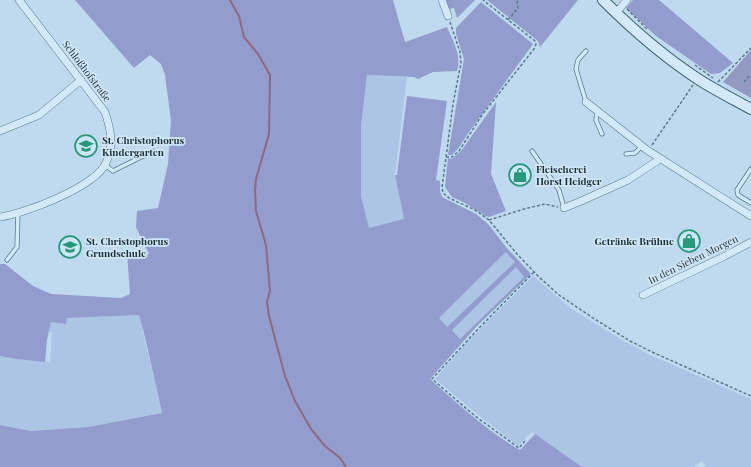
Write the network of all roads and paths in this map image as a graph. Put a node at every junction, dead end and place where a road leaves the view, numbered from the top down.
1 (19, 0) edge
2 (442, 0) edge
3 (484, 0) edge
4 (519, 0) edge
5 (603, 0) edge
6 (613, 0) edge
7 (622, 6) edge
8 (448, 16) joint
9 (508, 20) junction
10 (650, 32) dead end
11 (751, 48) edge
12 (586, 51) dead end
13 (695, 66) dead end
14 (751, 74) edge
15 (697, 78) junction
16 (81, 80) junction
17 (718, 82) junction
18 (744, 82) dead end
19 (586, 102) joint
20 (751, 104) edge
21 (751, 109) edge
22 (597, 110) junction
23 (0, 132) edge
24 (602, 134) dead end
25 (645, 148) junction
26 (153, 151) dead end
27 (532, 151) dead end
28 (626, 154) dead end
29 (446, 156) junction
30 (660, 159) junction
31 (105, 165) junction
32 (751, 169) edge
33 (751, 203) edge
34 (564, 208) junction
35 (18, 212) junction
36 (751, 216) edge
37 (0, 217) edge
38 (489, 220) junction
39 (751, 242) edge
40 (7, 260) dead end
41 (534, 272) junction
42 (643, 295) dead end
43 (751, 396) edge
44 (525, 441) dead end

1 - 16 street, Schloßhofstraße
2 - 8 street
3 - 9 path
4 - 9 path
5 - 7 main road
6 - 7 main road
7 - 10 path
7 - 15 main road
7 - 17 main road
8 - 29 path
9 - 29 path
11 - 17 path
12 - 19 lane
13 - 17 path
14 - 18 path
15 - 21 main road
15 - 25 path
16 - 23 street
16 - 31 street, Schloßhofstraße
17 - 20 main road
19 - 22 street
22 - 24 lane
22 - 25 street
25 - 28 lane
25 - 30 street
26 - 31 lane
27 - 34 lane
29 - 38 path
30 - 34 street
30 - 36 street
31 - 35 street, Schloßhofstraße
32 - 33 lane
34 - 38 path
35 - 37 street, Schloßhofstraße
35 - 40 lane
38 - 41 path
39 - 42 street, In den Sieben Morgen
41 - 43 path
41 - 44 path

